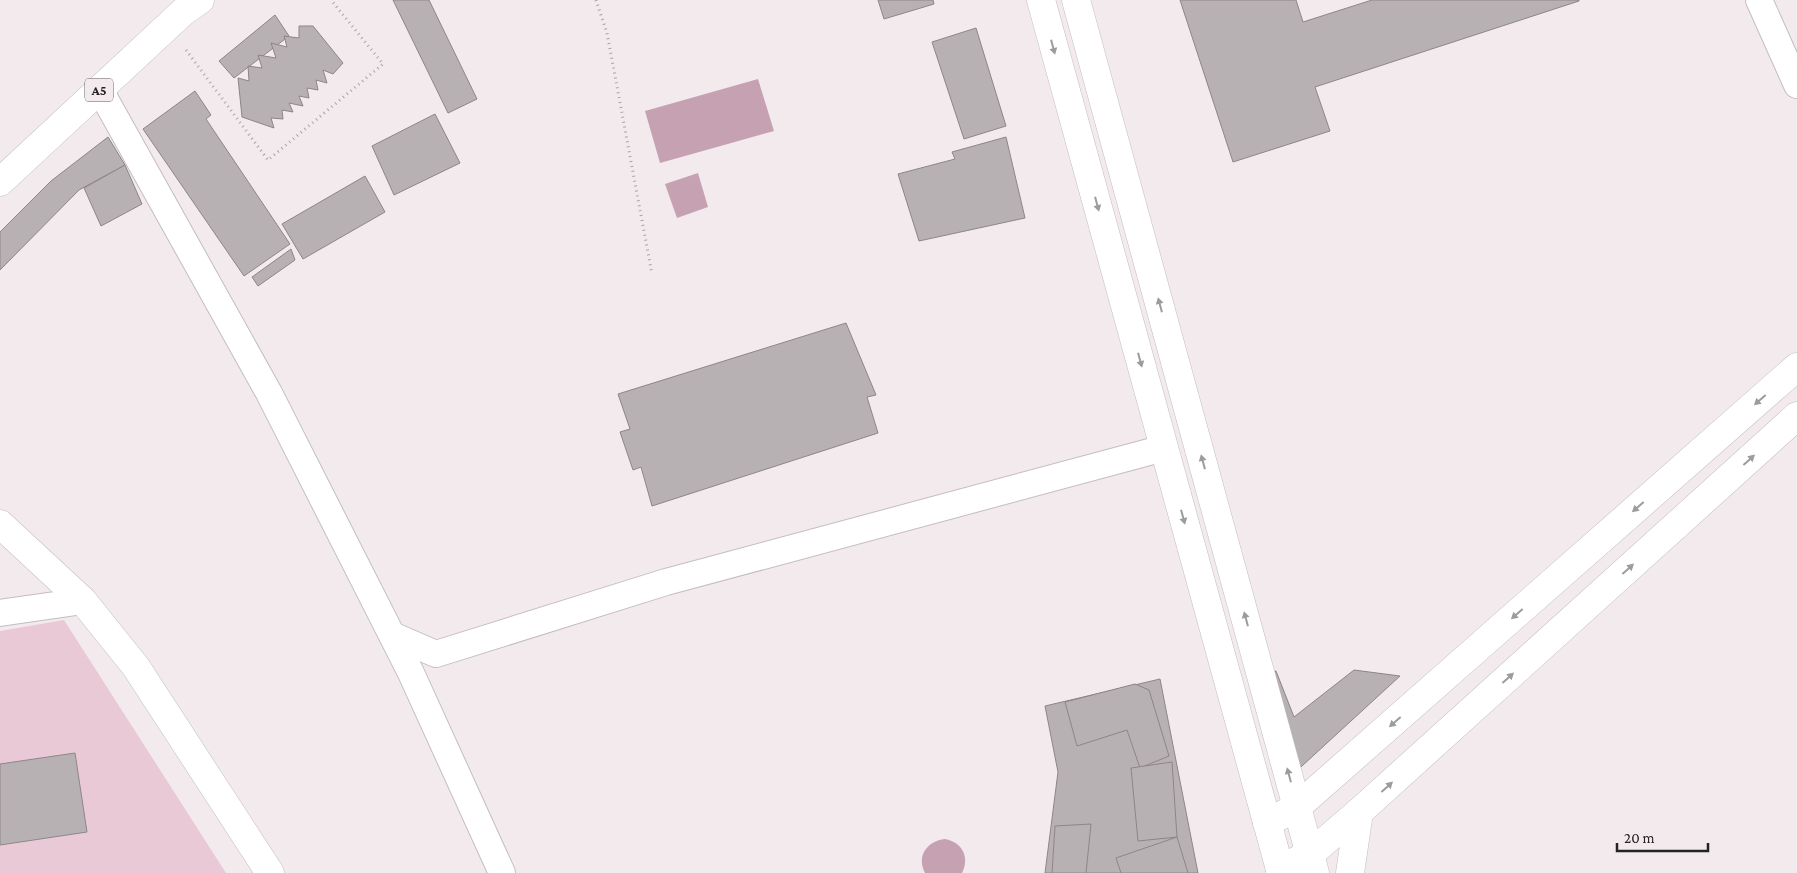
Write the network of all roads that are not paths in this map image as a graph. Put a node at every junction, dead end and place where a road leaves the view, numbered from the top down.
1 (200, 0) edge
2 (1040, 0) edge
3 (1076, 0) edge
4 (1759, 0) edge
5 (1797, 85) edge
6 (100, 90) junction
7 (0, 182) edge
8 (1797, 367) edge
9 (1797, 416) edge
10 (1164, 448) junction
11 (0, 524) edge
12 (83, 601) junction
13 (0, 613) edge
14 (392, 635) junction
15 (1297, 807) junction
16 (1359, 812) junction
17 (1266, 823) junction
18 (1313, 863) edge
19 (1280, 871) edge
20 (270, 873) edge
21 (502, 873) edge
22 (1350, 873) edge

1 - 6 main road, A5
2 -> 10 main road
15 -> 3 main road
4 - 5 street
6 - 7 main road, A5
6 - 14 street
8 -> 15 main road
16 -> 9 main road
10 - 14 street
10 -> 17 main road
11 - 12 main road
12 - 13 street
12 - 20 main road
14 - 21 street
15 - 17 main road
15 - 18 main road
16 - 18 main road
16 - 22 main road
17 - 19 main road
18 - 19 main road

